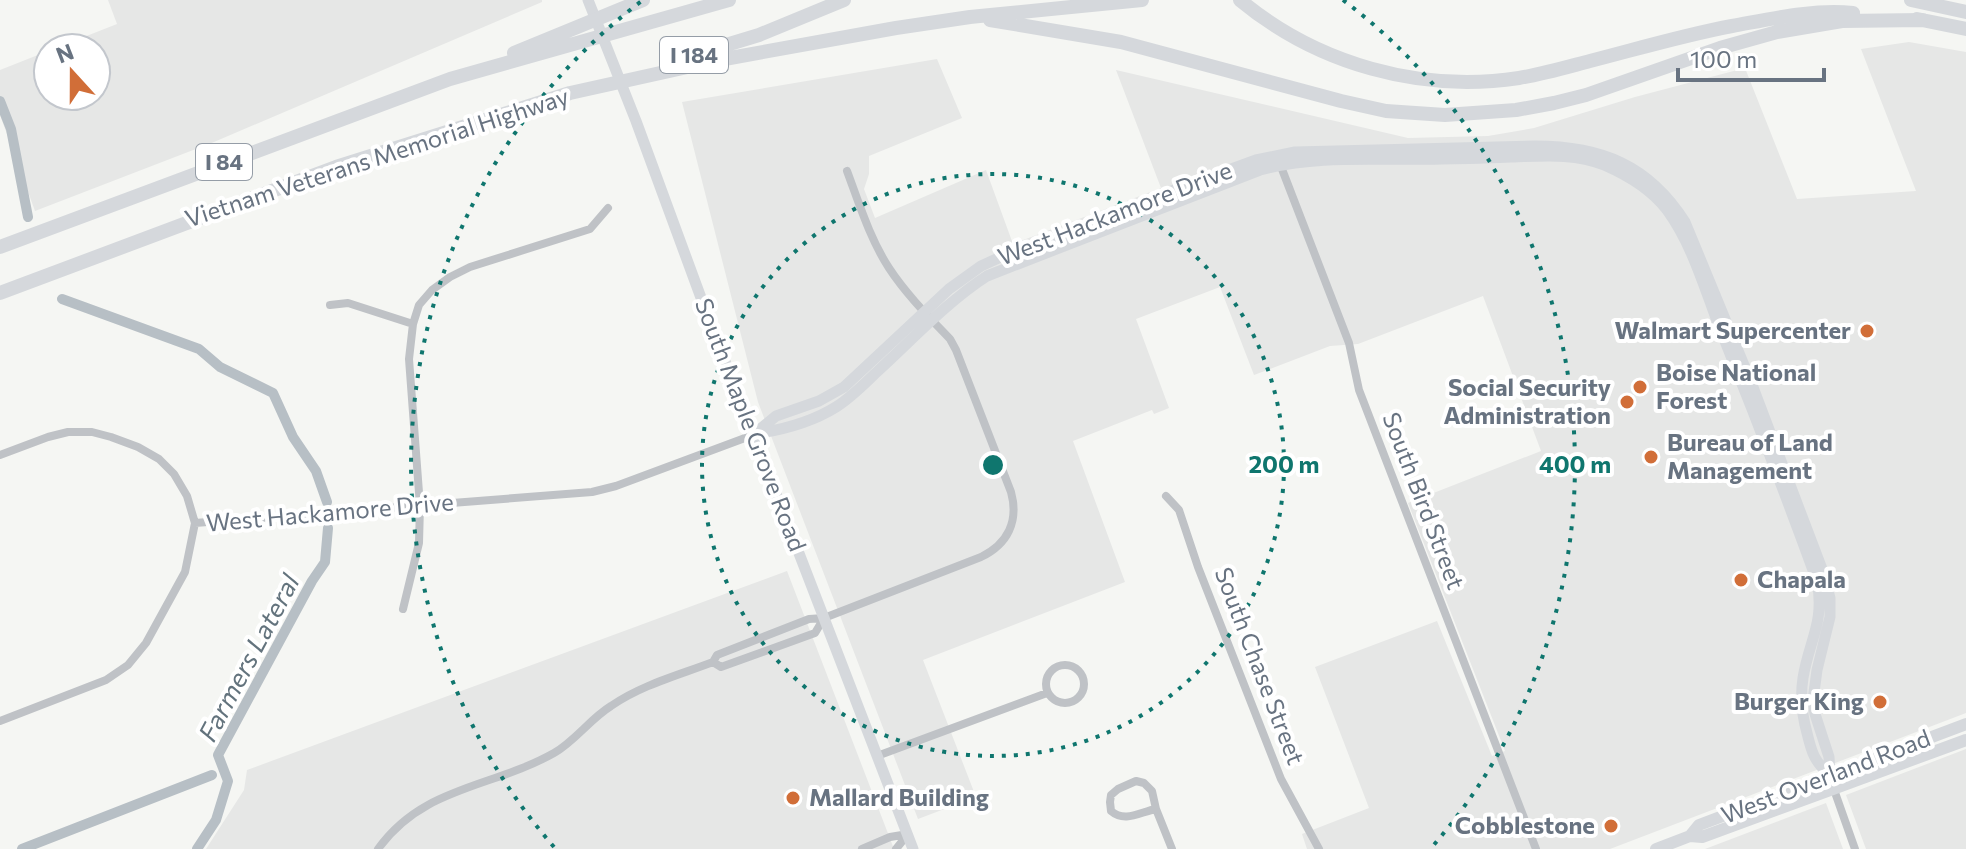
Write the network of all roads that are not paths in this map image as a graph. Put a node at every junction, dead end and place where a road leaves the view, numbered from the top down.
1 (588, 0) edge
2 (643, 0) edge
3 (729, 0) edge
4 (844, 0) edge
5 (1142, 0) edge
6 (1240, 0) edge
7 (1911, 0) edge
8 (1966, 12) edge
9 (970, 17) junction
10 (1923, 20) junction
11 (1966, 29) edge
12 (450, 79) junction
13 (570, 93) junction
14 (1400, 156) junction
15 (1280, 164) junction
16 (847, 171) dead end
17 (608, 208) dead end
18 (0, 247) edge
19 (0, 293) edge
20 (330, 305) dead end
21 (929, 316) junction
22 (413, 324) junction
23 (753, 435) junction
24 (0, 455) edge
25 (1166, 496) dead end
26 (420, 506) junction
27 (195, 523) junction
28 (403, 609) dead end
29 (824, 618) junction
30 (713, 662) junction
31 (1047, 693) junction
32 (0, 721) edge
33 (1966, 724) edge
34 (1966, 740) edge
35 (877, 756) junction
36 (1832, 782) junction
37 (1156, 809) junction
38 (908, 834) junction
39 (378, 849) edge
40 (862, 849) edge
41 (896, 849) edge
42 (913, 849) edge
43 (1172, 849) edge
44 (1319, 849) edge
45 (1536, 849) edge
46 (1656, 849) edge
47 (1855, 849) edge

1 - 23 street, South Maple Grove Road
2 - 12 highway
3 - 12 highway, Vietnam Veterans Memorial Highway / I 84
4 - 13 highway, I 184
5 - 9 highway, Vietnam Veterans Memorial Highway / I 84
6 - 10 highway
7 - 8 highway
9 - 10 highway
9 - 13 highway, Vietnam Veterans Memorial Highway / I 84
10 - 11 highway
12 - 18 highway, Vietnam Veterans Memorial Highway / I 84
13 - 19 highway, Vietnam Veterans Memorial Highway / I 84
14 - 15 street, West Hackamore Drive
14 - 21 street, West Hackamore Drive
14 - 36 street, West Hackamore Drive
15 - 21 street, West Hackamore Drive
15 - 45 street, South Bird Street
16 - 21 street
17 - 22 street
20 - 22 street
21 - 23 street, West Hackamore Drive
21 - 29 street
22 - 26 street
23 - 26 street, West Hackamore Drive
23 - 29 street, South Maple Grove Road
24 - 27 street
25 - 44 street, South Chase Street
26 - 27 street, West Hackamore Drive
26 - 28 street
27 - 32 street, West Hackamore Drive
29 - 30 street
29 - 30 street
29 - 35 street, South Maple Grove Road
30 - 39 street
31 - 31 street
31 - 35 street
33 - 36 main road, West Overland Road
34 - 36 main road, West Overland Road
35 - 38 street, South Maple Grove Road
36 - 46 main road, West Overland Road
36 - 47 street
37 - 37 street
37 - 43 street
38 - 40 street
38 - 41 street
38 - 42 street, South Maple Grove Road

